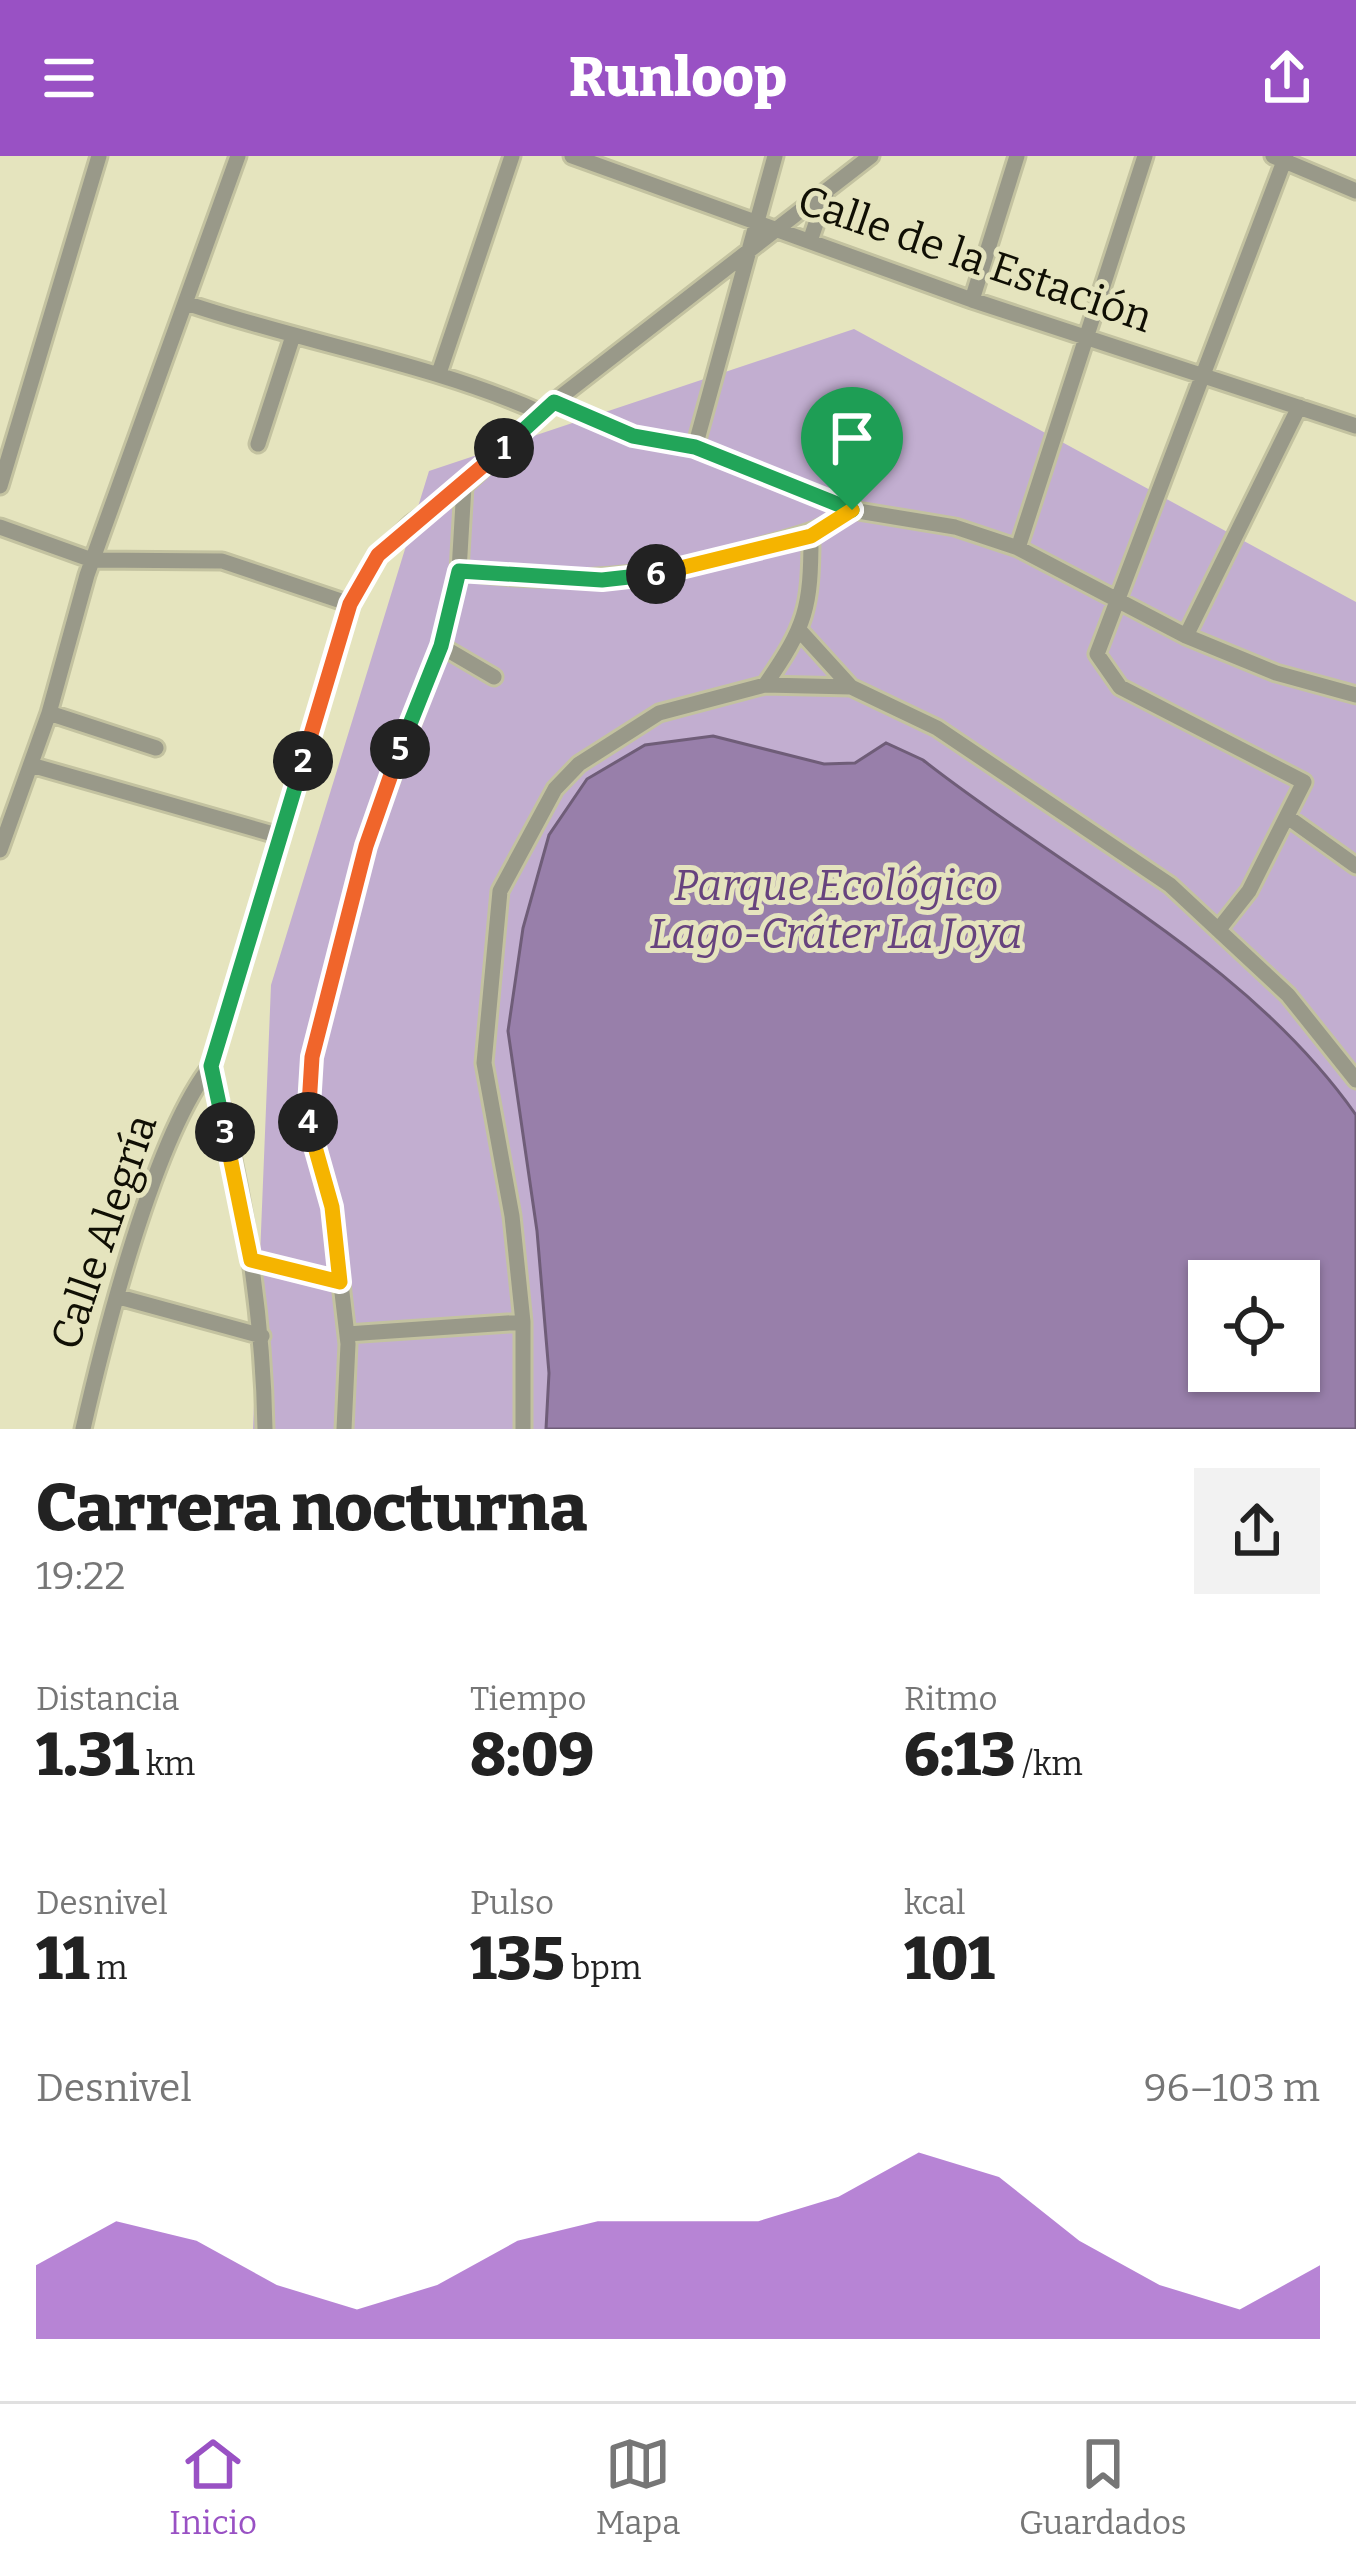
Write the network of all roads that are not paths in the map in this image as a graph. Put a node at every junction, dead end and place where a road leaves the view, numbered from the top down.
1 (99, 156) edge
2 (238, 156) edge
3 (512, 156) edge
4 (572, 156) edge
5 (775, 156) edge
6 (871, 156) edge
7 (1017, 156) edge
8 (1145, 156) edge
9 (1281, 157) edge
10 (827, 191) junction
11 (1356, 191) edge
12 (754, 218) junction
13 (777, 230) junction
14 (810, 241) junction
15 (742, 260) junction
16 (972, 300) junction
17 (186, 303) junction
18 (1088, 338) junction
19 (292, 339) junction
20 (439, 373) junction
21 (1203, 375) junction
22 (548, 407) junction
23 (1299, 407) junction
24 (1356, 426) edge
25 (258, 445) dead end
26 (695, 447) junction
27 (0, 486) edge
28 (464, 486) junction
29 (852, 510) junction
30 (0, 526) edge
31 (811, 536) junction
32 (1018, 548) junction
33 (90, 568) junction
34 (459, 571) junction
35 (1114, 599) junction
36 (350, 604) junction
37 (801, 632) junction
38 (1186, 636) junction
39 (441, 646) junction
40 (494, 677) dead end
41 (765, 685) junction
42 (851, 687) junction
43 (1356, 695) edge
44 (50, 713) junction
45 (156, 748) dead end
46 (31, 765) junction
47 (1289, 818) junction
48 (280, 836) junction
49 (0, 850) edge
50 (1356, 866) edge
51 (1219, 929) junction
52 (211, 1066) junction
53 (1356, 1080) edge
54 (251, 1260) junction
55 (340, 1282) junction
56 (119, 1297) junction
57 (523, 1322) junction
58 (347, 1334) junction
59 (262, 1336) junction
60 (83, 1429) edge
61 (265, 1429) edge
62 (344, 1429) edge
63 (523, 1429) edge

1 - 27 street
2 - 17 street
3 - 20 street
4 - 12 street, Calle de la Estación
5 - 12 street
6 - 10 street, Calle Alegría
7 - 16 street
8 - 18 street
9 - 11 street
9 - 21 street
10 - 13 street, Calle Alegría
10 - 14 street
12 - 13 street, Calle de la Estación
12 - 15 street
13 - 14 street, Calle de la Estación
13 - 15 street, Calle Alegría
14 - 16 street, Calle de la Estación
15 - 22 street, Calle Alegría
15 - 26 street
16 - 18 street, Calle de la Estación
17 - 19 street
17 - 33 street
18 - 21 street, Calle de la Estación
18 - 32 street
19 - 20 street
19 - 25 street
20 - 22 street
21 - 23 street, Calle de la Estación
21 - 35 street
22 - 26 street
22 - 28 street, Calle Alegría
23 - 24 street, Calle de la Estación
23 - 38 street
26 - 29 street
28 - 34 street
28 - 36 street, Calle Alegría
29 - 31 street
29 - 32 street
30 - 33 street
31 - 34 street
31 - 37 street
32 - 35 street
33 - 36 street
33 - 44 street
34 - 39 street
35 - 38 street
35 - 47 street
36 - 48 street, Calle Alegría
37 - 41 street
37 - 42 street
38 - 43 street
39 - 40 street
39 - 55 street
41 - 42 street
41 - 57 street
42 - 51 street
44 - 45 street
44 - 46 street
46 - 48 street
46 - 49 street
47 - 50 street
47 - 51 street
48 - 52 street, Calle Alegría
51 - 53 street
52 - 54 street
52 - 56 street, Calle Alegría
54 - 55 street
54 - 59 street
55 - 58 street
56 - 59 street
56 - 60 street, Calle Alegría
57 - 58 street
57 - 63 street
58 - 62 street
59 - 61 street

